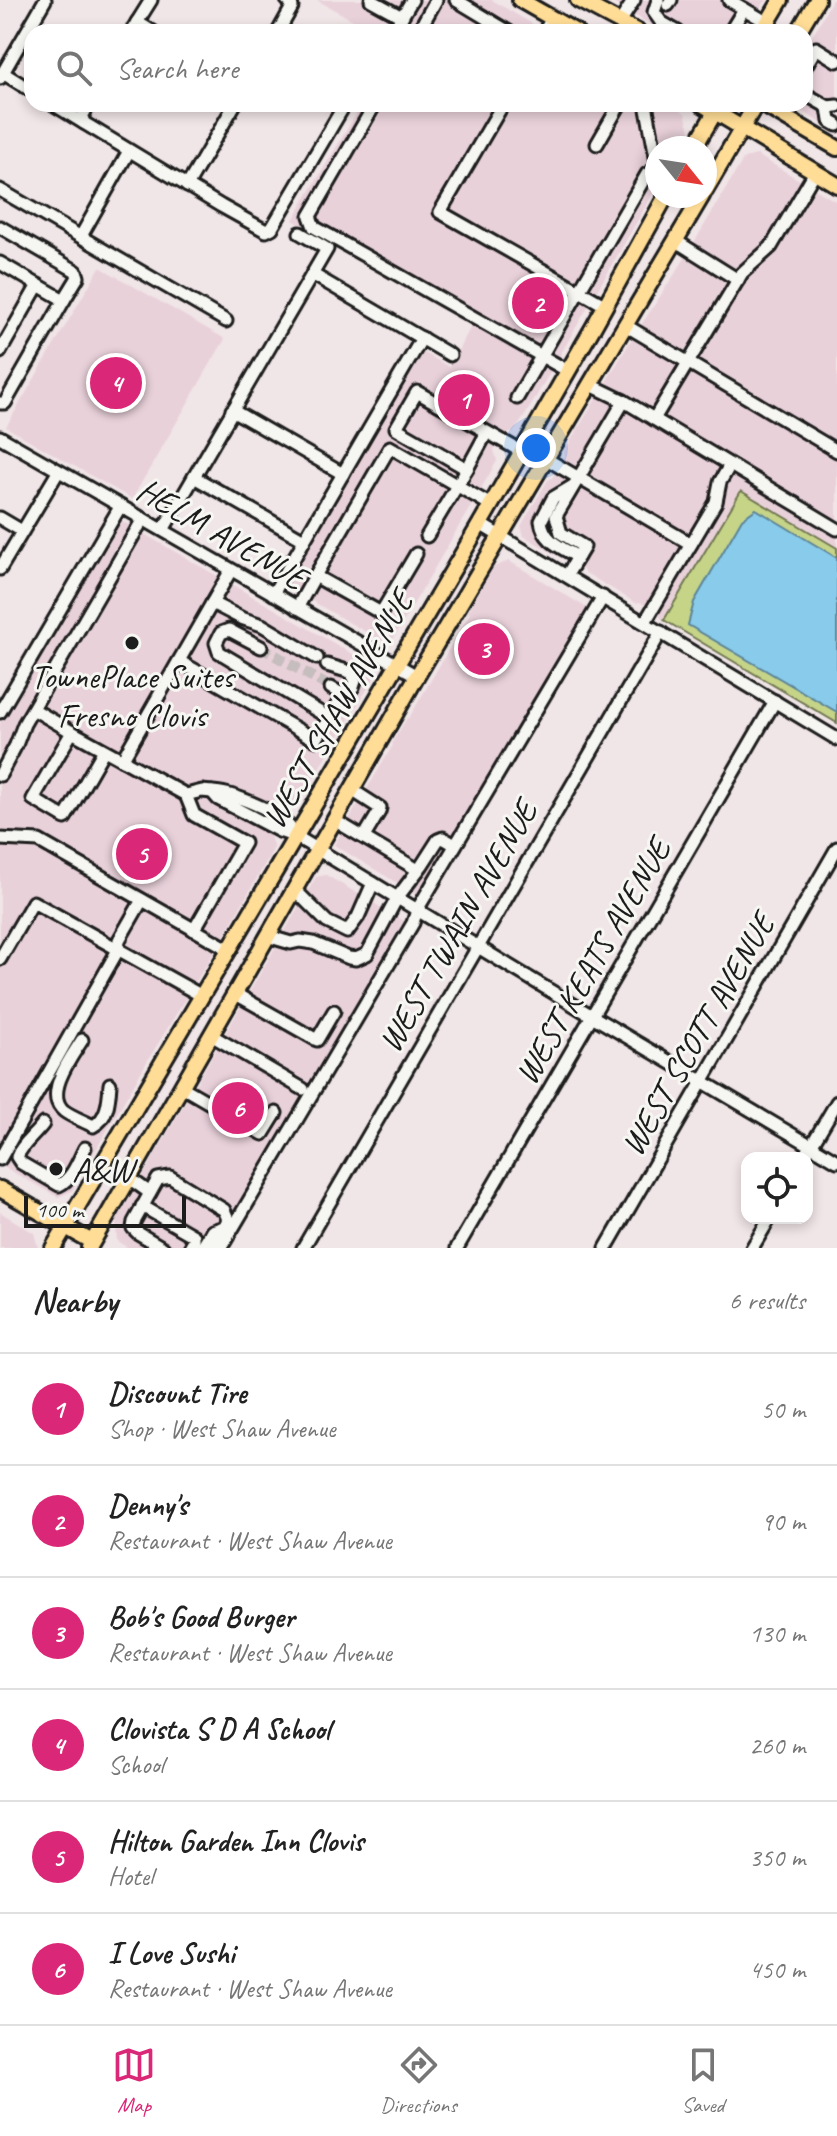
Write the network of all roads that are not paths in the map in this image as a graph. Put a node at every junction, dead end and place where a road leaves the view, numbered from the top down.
1 (45, 0) edge
2 (151, 0) edge
3 (287, 0) edge
4 (371, 0) edge
5 (412, 0) edge
6 (436, 0) edge
7 (456, 0) edge
8 (520, 0) edge
9 (578, 0) edge
10 (634, 0) edge
11 (729, 0) edge
12 (781, 0) edge
13 (817, 0) edge
14 (666, 2) edge
15 (598, 4) edge
16 (744, 9) junction
17 (402, 17) junction
18 (552, 18) junction
19 (620, 22) junction
20 (31, 24) edge
21 (136, 24) edge
22 (282, 24) edge
23 (396, 24) edge
24 (422, 24) edge
25 (496, 24) edge
26 (549, 24) edge
27 (562, 24) edge
28 (624, 24) edge
29 (666, 24) edge
30 (735, 24) edge
31 (762, 24) edge
32 (767, 24) edge
33 (803, 24) edge
34 (24, 36) edge
35 (813, 53) edge
36 (837, 61) edge
37 (1, 76) edge
38 (24, 87) edge
39 (813, 98) edge
40 (832, 107) edge
41 (66, 112) edge
42 (85, 112) edge
43 (230, 112) edge
44 (340, 112) edge
45 (370, 112) edge
46 (498, 112) edge
47 (615, 112) edge
48 (647, 112) edge
49 (716, 112) edge
50 (723, 112) edge
51 (751, 112) edge
52 (776, 112) edge
53 (84, 123) junction
54 (837, 125) edge
55 (742, 128) junction
56 (652, 136) edge
57 (701, 136) edge
58 (597, 144) dead end
59 (837, 148) edge
60 (129, 151) junction
61 (717, 171) edge
62 (815, 172) junction
63 (645, 177) edge
64 (837, 185) edge
65 (187, 186) junction
66 (0, 190) edge
67 (659, 208) edge
68 (695, 208) edge
69 (0, 227) edge
70 (300, 233) dead end
71 (81, 236) junction
72 (676, 241) junction
73 (0, 263) edge
74 (312, 274) junction
75 (738, 280) junction
76 (38, 285) junction
77 (579, 290) junction
78 (64, 300) junction
79 (606, 306) junction
80 (226, 321) dead end
81 (625, 325) junction
82 (422, 338) junction
83 (0, 352) edge
84 (450, 355) dead end
85 (541, 356) junction
86 (688, 363) junction
87 (568, 371) junction
88 (589, 384) junction
89 (517, 398) dead end
90 (624, 401) junction
91 (0, 403) edge
92 (232, 410) junction
93 (654, 419) junction
94 (487, 432) junction
95 (0, 437) edge
96 (837, 451) edge
97 (522, 452) junction
98 (545, 458) junction
99 (730, 465) junction
100 (467, 469) junction
101 (58, 472) junction
102 (343, 474) junction
103 (194, 477) junction
104 (576, 482) junction
105 (457, 485) junction
106 (491, 505) junction
107 (120, 507) junction
108 (0, 518) edge
109 (143, 519) junction
110 (480, 524) junction
111 (837, 529) edge
112 (163, 530) junction
113 (22, 531) junction
114 (427, 536) dead end
115 (500, 536) junction
116 (304, 540) junction
117 (691, 544) junction
118 (416, 554) dead end
119 (0, 569) edge
120 (231, 570) junction
121 (567, 575) junction
122 (315, 576) junction
123 (273, 594) junction
124 (603, 597) junction
125 (212, 603) junction
126 (297, 608) junction
127 (645, 622) junction
128 (661, 632) junction
129 (261, 647) tunnel mouth
130 (179, 661) junction
131 (397, 664) junction
132 (417, 676) junction
133 (331, 688) tunnel mouth
134 (349, 691) junction
135 (775, 701) junction
136 (33, 709) junction
137 (1, 710) edge
138 (328, 720) junction
139 (72, 732) junction
140 (837, 739) edge
141 (104, 750) junction
142 (122, 760) junction
143 (0, 775) edge
144 (352, 790) junction
145 (186, 795) junction
146 (334, 820) junction
147 (297, 837) junction
148 (364, 837) junction
149 (0, 839) edge
150 (455, 845) junction
151 (837, 848) edge
152 (317, 849) junction
153 (418, 870) junction
154 (373, 883) junction
155 (294, 889) junction
156 (397, 898) junction
157 (142, 900) junction
158 (417, 910) junction
159 (194, 930) junction
160 (267, 936) junction
161 (477, 946) junction
162 (118, 950) junction
163 (230, 950) junction
164 (0, 959) edge
165 (234, 993) junction
166 (202, 996) junction
167 (334, 1011) dead end
168 (592, 1016) junction
169 (211, 1035) junction
170 (82, 1040) dead end
171 (702, 1081) junction
172 (110, 1084) dead end
173 (182, 1087) junction
174 (303, 1089) dead end
175 (837, 1102) edge
176 (276, 1113) dead end
177 (43, 1124) dead end
178 (811, 1145) junction
179 (85, 1148) dead end
180 (807, 1152) edge
181 (0, 1159) edge
182 (837, 1161) edge
183 (129, 1178) junction
184 (0, 1189) edge
185 (150, 1193) junction
186 (142, 1206) junction
187 (766, 1224) edge
188 (65, 1226) junction
189 (94, 1246) edge
190 (53, 1248) edge
191 (163, 1248) edge
192 (190, 1248) edge
193 (205, 1248) edge
194 (221, 1248) edge
195 (303, 1248) edge
196 (457, 1248) edge
197 (606, 1248) edge
198 (752, 1248) edge

1 - 20 street
2 - 21 street
3 - 22 street
4 - 17 street
5 - 17 street
6 - 24 street
7 - 25 street
8 - 18 main road
9 - 15 main road
10 - 19 street
11 - 16 street
12 - 32 main road
13 - 33 main road
14 - 29 street
15 - 19 main road
16 - 30 street
16 - 31 street
17 - 23 street
18 - 26 street
18 - 27 main road
19 - 28 main road
34 - 37 street
35 - 36 street
37 - 38 street
39 - 40 street
40 - 54 street
41 - 53 street
42 - 53 street
43 - 65 street
44 - 65 street
45 - 85 street
46 - 77 street
47 - 58 street
48 - 56 street
49 - 57 main road
50 - 55 main road
51 - 55 main road
52 - 59 main road
53 - 60 street
55 - 61 main road
55 - 62 main road
60 - 65 street
60 - 71 street
62 - 64 main road
62 - 75 street
63 - 77 street
66 - 71 street
67 - 79 main road, WEST SHAW AVENUE
68 - 72 main road, WEST SHAW AVENUE
69 - 78 street
70 - 74 street
71 - 80 street
72 - 75 street
72 - 81 main road, WEST SHAW AVENUE
73 - 76 street
74 - 82 street
74 - 92 street
75 - 86 street
76 - 78 street
76 - 83 street
77 - 79 street
77 - 85 street
78 - 91 street
79 - 87 main road, WEST SHAW AVENUE
81 - 86 street
81 - 88 main road, WEST SHAW AVENUE
82 - 84 street
82 - 102 street
85 - 87 street
85 - 89 street
86 - 93 street
86 - 96 street
87 - 97 main road, WEST SHAW AVENUE
88 - 90 street
88 - 98 main road, WEST SHAW AVENUE
90 - 93 street
90 - 104 street
92 - 102 street
92 - 103 street
93 - 99 street
94 - 97 street
94 - 100 street
94 - 100 street
95 - 101 street, HELM AVENUE
97 - 106 main road, WEST SHAW AVENUE
98 - 104 street
98 - 115 main road, WEST SHAW AVENUE
99 - 111 street
99 - 117 street
100 - 105 street
101 - 107 street, HELM AVENUE
101 - 113 street
102 - 116 street
103 - 112 street
103 - 116 street
104 - 117 street
104 - 121 street
105 - 106 street
105 - 114 street
105 - 122 street
106 - 110 main road, WEST SHAW AVENUE
107 - 109 street, HELM AVENUE
107 - 137 street
108 - 113 street
109 - 112 street, HELM AVENUE
109 - 136 street
110 - 115 street
110 - 131 main road, WEST SHAW AVENUE
112 - 120 street, HELM AVENUE
113 - 119 street
115 - 121 street
115 - 132 main road, WEST SHAW AVENUE
116 - 123 street
117 - 127 street
118 - 122 street
120 - 123 street, HELM AVENUE
120 - 125 street
121 - 124 street
122 - 126 street
123 - 126 street, HELM AVENUE
124 - 127 street
124 - 150 street
125 - 130 street
125 - 134 street
126 - 131 street, HELM AVENUE
127 - 128 street
128 - 135 street
128 - 161 street, WEST TWAIN AVENUE
129 - 138 street
130 - 138 street
130 - 142 street
131 - 132 street, HELM AVENUE
131 - 147 main road, WEST SHAW AVENUE
132 - 144 main road, WEST SHAW AVENUE
133 - 134 street
134 - 138 street
135 - 140 street
135 - 168 street, WEST KEATS AVENUE
136 - 139 street
136 - 143 street
139 - 141 street
139 - 141 street
141 - 142 street
142 - 145 street
144 - 146 main road, WEST SHAW AVENUE
144 - 148 street
145 - 147 street
145 - 159 street
146 - 148 street
146 - 152 main road, WEST SHAW AVENUE
147 - 152 street
147 - 163 main road, WEST SHAW AVENUE
148 - 153 street
149 - 157 street
150 - 153 street
150 - 158 street
151 - 171 street, WEST SCOTT AVENUE
152 - 154 street
152 - 155 main road, WEST SHAW AVENUE
153 - 156 street
154 - 155 street
154 - 156 street
155 - 160 main road, WEST SHAW AVENUE
156 - 158 street
156 - 160 street
157 - 159 street
157 - 162 street
158 - 161 street
158 - 194 street
159 - 163 street
160 - 165 main road, WEST SHAW AVENUE
161 - 168 street
161 - 195 street, WEST TWAIN AVENUE
162 - 164 street
162 - 166 street
162 - 181 street
163 - 166 main road, WEST SHAW AVENUE
165 - 167 street
165 - 169 main road, WEST SHAW AVENUE
166 - 188 main road, WEST SHAW AVENUE
168 - 171 street
168 - 196 street, WEST KEATS AVENUE
169 - 173 main road, WEST SHAW AVENUE
169 - 174 street
170 - 172 street
171 - 178 street
171 - 197 street, WEST SCOTT AVENUE
173 - 176 street
173 - 183 main road, WEST SHAW AVENUE
175 - 178 street
177 - 179 street
178 - 180 street
178 - 182 street
183 - 185 street
183 - 189 main road, WEST SHAW AVENUE
184 - 188 main road
185 - 186 street
185 - 193 street
186 - 191 street
186 - 192 street
187 - 198 street
188 - 189 main road
188 - 190 main road, WEST SHAW AVENUE

